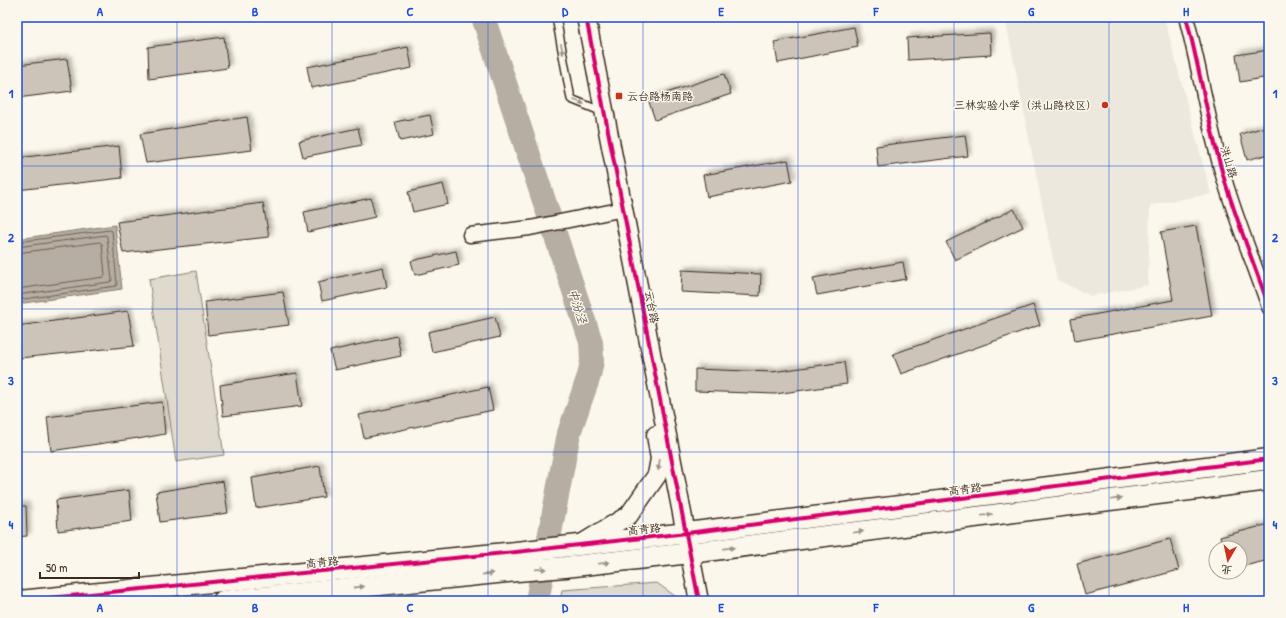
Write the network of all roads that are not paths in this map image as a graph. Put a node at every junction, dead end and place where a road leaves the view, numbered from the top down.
1 (556, 17) edge
2 (586, 17) edge
3 (1186, 17) edge
4 (605, 112) junction
5 (624, 209) junction
6 (470, 235) dead end
7 (1269, 308) edge
8 (658, 386) junction
9 (1269, 459) edge
10 (1269, 480) edge
11 (687, 533) junction
12 (574, 546) junction
13 (690, 553) junction
14 (517, 561) junction
15 (19, 601) edge
16 (223, 601) edge
17 (699, 601) edge

1 -> 4 lane
2 - 4 street, 云台路
3 - 7 street, 洪山路
4 - 5 street, 云台路
5 - 6 street
5 - 8 street, 云台路
8 - 11 street, 云台路
8 -> 12 street
9 - 11 main road, 高青路
13 -> 10 main road, 高青路
11 - 12 main road, 高青路
11 - 13 street, 云台路
12 - 14 main road, 高青路
14 -> 13 main road, 高青路
13 - 17 street, 云台路
14 - 15 main road, 高青路
16 -> 14 main road, 高青路

